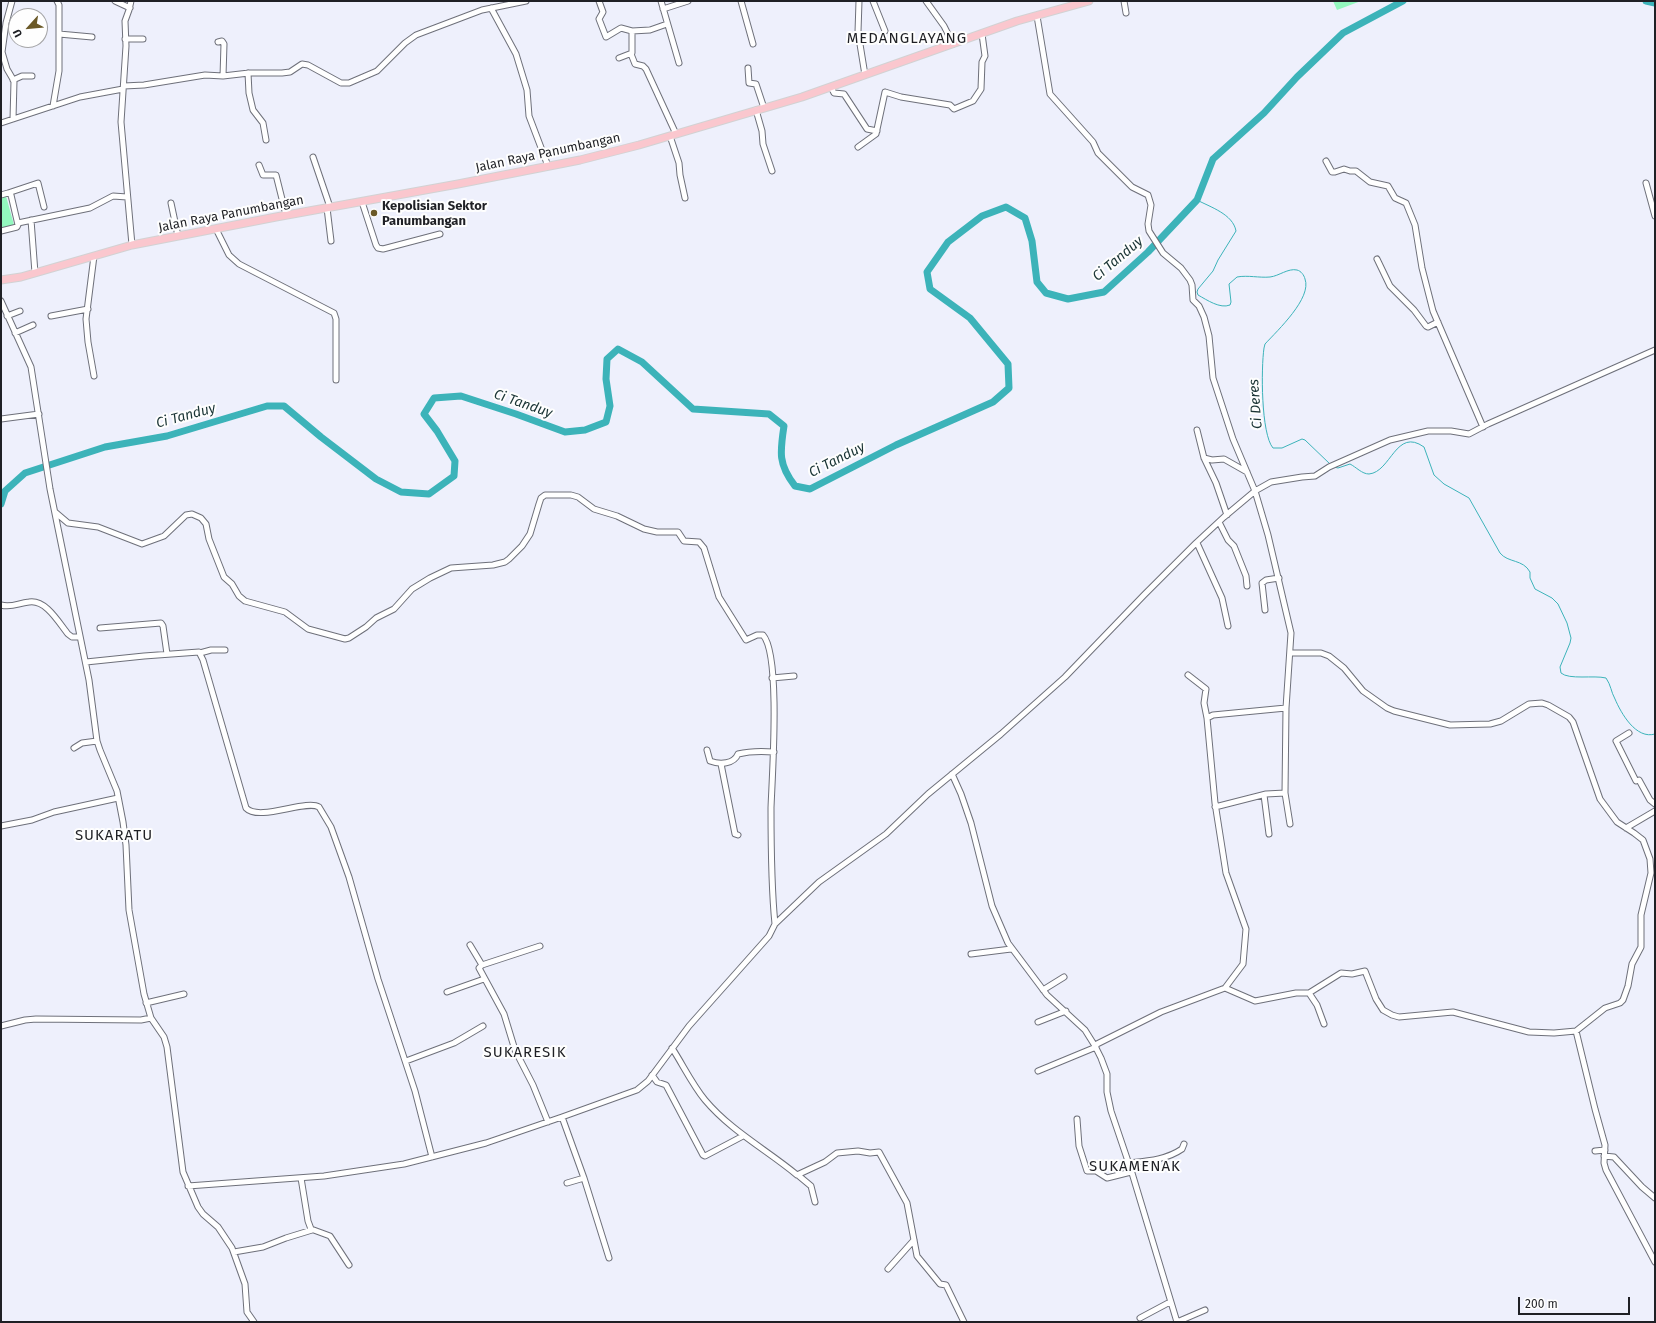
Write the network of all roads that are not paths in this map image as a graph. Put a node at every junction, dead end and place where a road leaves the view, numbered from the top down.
1 (12, 1) edge
2 (57, 1) edge
3 (115, 1) edge
4 (131, 1) edge
5 (526, 1) edge
6 (599, 1) edge
7 (661, 1) edge
8 (688, 1) edge
9 (741, 1) edge
10 (859, 1) edge
11 (873, 1) edge
12 (926, 1) edge
13 (1089, 1) edge
14 (1124, 1) edge
15 (130, 8) junction
16 (490, 8) junction
17 (663, 9) junction
18 (1126, 13) dead end
19 (1037, 16) junction
20 (667, 24) junction
21 (632, 31) junction
22 (885, 31) dead end
23 (60, 34) junction
24 (982, 34) junction
25 (92, 38) dead end
26 (126, 39) junction
27 (143, 39) dead end
28 (218, 42) dead end
29 (753, 44) dead end
30 (953, 44) junction
31 (631, 54) junction
32 (619, 58) dead end
33 (679, 63) dead end
34 (748, 68) dead end
35 (248, 73) junction
36 (865, 75) junction
37 (32, 76) dead end
38 (223, 76) junction
39 (13, 80) junction
40 (123, 87) junction
41 (831, 87) junction
42 (53, 106) junction
43 (764, 108) junction
44 (756, 110) junction
45 (13, 119) junction
46 (1, 123) edge
47 (877, 132) junction
48 (673, 135) junction
49 (266, 140) dead end
50 (858, 147) dead end
51 (313, 157) dead end
52 (1326, 161) dead end
53 (259, 165) dead end
54 (548, 166) junction
55 (772, 171) dead end
56 (1646, 183) dead end
57 (8, 193) junction
58 (1, 195) edge
59 (127, 197) junction
60 (686, 198) dead end
61 (362, 202) junction
62 (170, 203) dead end
63 (44, 207) dead end
64 (329, 208) junction
65 (286, 215) junction
66 (1655, 216) edge
67 (31, 220) junction
68 (18, 223) junction
69 (216, 229) junction
70 (1, 231) edge
71 (440, 234) dead end
72 (178, 236) junction
73 (331, 241) dead end
74 (132, 245) junction
75 (94, 256) junction
76 (1377, 259) dead end
77 (35, 273) junction
78 (1, 280) edge
79 (1, 301) edge
80 (88, 309) junction
81 (20, 311) dead end
82 (7, 316) junction
83 (51, 316) dead end
84 (1438, 322) junction
85 (33, 325) dead end
86 (14, 333) junction
87 (1655, 350) edge
88 (94, 376) dead end
89 (336, 380) dead end
90 (39, 414) junction
91 (1, 419) edge
92 (1483, 427) junction
93 (1197, 430) dead end
94 (1204, 458) junction
95 (1248, 473) junction
96 (1255, 491) junction
97 (55, 512) junction
98 (1227, 515) junction
99 (1219, 522) junction
100 (1197, 542) junction
101 (1279, 578) junction
102 (1247, 586) dead end
103 (1, 605) edge
104 (1264, 610) dead end
105 (1228, 626) dead end
106 (100, 628) dead end
107 (80, 637) junction
108 (225, 650) dead end
109 (200, 653) junction
110 (1291, 653) junction
111 (167, 654) junction
112 (86, 662) junction
113 (1188, 675) dead end
114 (794, 676) dead end
115 (772, 678) junction
116 (1286, 708) junction
117 (1207, 718) junction
118 (1629, 733) dead end
119 (98, 741) junction
120 (74, 748) dead end
121 (708, 750) dead end
122 (774, 752) junction
123 (721, 764) junction
124 (952, 774) junction
125 (1285, 793) junction
126 (1264, 795) junction
127 (118, 798) junction
128 (1655, 804) edge
129 (1215, 807) junction
130 (1654, 813) edge
131 (1290, 824) dead end
132 (1, 826) edge
133 (1626, 828) junction
134 (1269, 834) dead end
135 (738, 836) dead end
136 (775, 924) junction
137 (470, 945) dead end
138 (540, 946) dead end
139 (1011, 949) junction
140 (971, 954) dead end
141 (482, 965) junction
142 (1064, 977) dead end
143 (484, 978) junction
144 (1225, 988) junction
145 (1043, 990) junction
146 (447, 992) dead end
147 (1309, 993) junction
148 (184, 994) dead end
149 (146, 1003) junction
150 (1066, 1011) junction
151 (151, 1018) junction
152 (1038, 1022) dead end
153 (1324, 1024) dead end
154 (1, 1026) edge
155 (483, 1026) dead end
156 (1576, 1030) junction
157 (1095, 1046) junction
158 (672, 1048) junction
159 (406, 1061) junction
160 (1038, 1071) dead end
161 (652, 1076) junction
162 (562, 1117) junction
163 (1077, 1118) dead end
164 (548, 1122) junction
165 (743, 1136) junction
166 (1184, 1144) dead end
167 (1595, 1151) dead end
168 (1605, 1153) junction
169 (432, 1157) junction
170 (1128, 1163) junction
171 (1131, 1172) junction
172 (799, 1176) junction
173 (301, 1178) junction
174 (584, 1178) junction
175 (567, 1183) dead end
176 (188, 1186) junction
177 (1655, 1198) edge
178 (815, 1202) dead end
179 (312, 1230) junction
180 (914, 1240) junction
181 (234, 1252) junction
182 (609, 1258) dead end
183 (1655, 1262) edge
184 (349, 1265) dead end
185 (888, 1269) dead end
186 (1170, 1302) junction
187 (1205, 1310) dead end
188 (1140, 1318) dead end
189 (254, 1322) edge
190 (964, 1322) edge
191 (1177, 1322) edge

1 - 39 street
2 - 23 street
3 - 15 street
4 - 15 street
5 - 16 street
6 - 21 street
7 - 17 street
8 - 17 street
9 - 29 street
10 - 36 street
11 - 22 street
12 - 30 street
13 - 19 main road, Jalan Raya Panumbangan
14 - 18 street
15 - 26 street
16 - 35 street
16 - 54 street
17 - 20 street
19 - 24 main road, Jalan Raya Panumbangan
19 - 95 street
20 - 21 street
20 - 33 street
21 - 31 street
23 - 25 street
23 - 42 street
24 - 30 main road, Jalan Raya Panumbangan
24 - 47 street
26 - 27 street
26 - 40 street
28 - 38 street
30 - 36 main road, Jalan Raya Panumbangan
31 - 32 street
31 - 48 street
34 - 43 street
35 - 38 street
35 - 49 street
36 - 41 main road, Jalan Raya Panumbangan
37 - 39 street
38 - 40 street
39 - 45 street
40 - 42 street
40 - 59 street
41 - 43 main road, Jalan Raya Panumbangan
41 - 47 street
42 - 45 street
43 - 44 main road, Jalan Raya Panumbangan
44 - 48 main road, Jalan Raya Panumbangan
44 - 55 street
45 - 46 street
47 - 50 street
48 - 54 main road, Jalan Raya Panumbangan
48 - 60 street
51 - 64 street
52 - 84 street
53 - 65 street
54 - 61 main road, Jalan Raya Panumbangan
56 - 66 street
57 - 58 street
57 - 63 street
57 - 68 street
59 - 67 street
59 - 74 street
61 - 64 main road, Jalan Raya Panumbangan
61 - 71 street
62 - 72 street
64 - 65 main road, Jalan Raya Panumbangan
64 - 73 street
65 - 69 main road, Jalan Raya Panumbangan
67 - 68 street
67 - 77 street
68 - 70 street
69 - 72 main road, Jalan Raya Panumbangan
69 - 89 street
72 - 74 main road, Jalan Raya Panumbangan
74 - 75 main road, Jalan Raya Panumbangan
75 - 77 main road, Jalan Raya Panumbangan
75 - 80 street
76 - 84 street
77 - 78 main road, Jalan Raya Panumbangan
79 - 82 street
80 - 83 street
80 - 88 street
81 - 82 street
82 - 86 street
84 - 92 street
85 - 86 street
86 - 90 street
87 - 92 street
90 - 91 street
90 - 97 street
92 - 96 street
93 - 94 street
94 - 95 street
94 - 98 street
95 - 96 street
96 - 98 street
96 - 101 street
97 - 107 street
97 - 115 street
98 - 99 street
99 - 100 street
99 - 102 street
100 - 105 street
100 - 124 street
101 - 104 street
101 - 110 street
103 - 107 street
106 - 111 street
107 - 112 street
108 - 109 street
109 - 111 street
109 - 159 street
110 - 116 street
110 - 133 street
111 - 112 street
112 - 119 street
113 - 117 street
114 - 115 street
115 - 122 street
116 - 117 street
116 - 125 street
117 - 129 street
118 - 128 street
119 - 120 street
119 - 127 street
121 - 123 street
122 - 123 street
122 - 136 street
123 - 135 street
124 - 136 street
124 - 139 street
125 - 126 street
125 - 131 street
126 - 129 street
126 - 134 street
127 - 132 street
127 - 149 street
129 - 144 street
130 - 133 street
133 - 156 street
136 - 158 street
137 - 141 street
138 - 141 street
139 - 140 street
139 - 145 street
141 - 143 street
142 - 145 street
143 - 146 street
143 - 164 street
144 - 147 street
144 - 157 street
145 - 150 street
147 - 153 street
147 - 156 street
148 - 149 street
149 - 151 street
150 - 152 street
150 - 157 street
151 - 154 street
151 - 176 street
155 - 159 street
156 - 168 street
157 - 160 street
157 - 170 street
158 - 161 street
158 - 165 street
159 - 169 street
161 - 162 street
161 - 165 street
162 - 164 street
162 - 174 street
163 - 171 street
164 - 169 street
165 - 172 street
166 - 170 street
167 - 168 street
168 - 177 street
168 - 183 street
169 - 173 street
170 - 171 street
171 - 186 street
172 - 178 street
172 - 180 street
173 - 176 street
173 - 179 street
174 - 175 street
174 - 182 street
176 - 181 street
179 - 181 street
179 - 184 street
180 - 185 street
180 - 190 street
181 - 189 street
186 - 188 street
186 - 191 street
187 - 191 street

